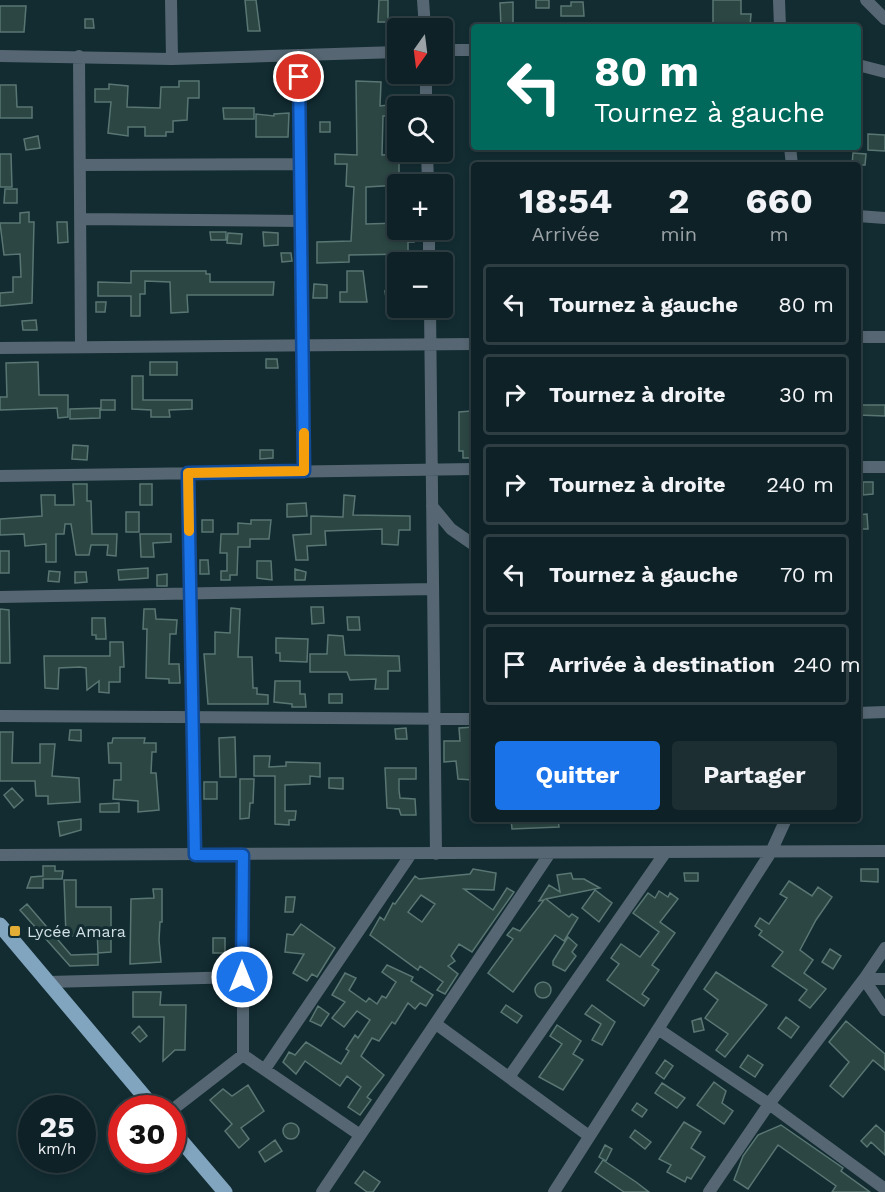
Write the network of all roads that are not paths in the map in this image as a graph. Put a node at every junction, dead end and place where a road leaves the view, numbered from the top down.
1 (171, 0) edge
2 (423, 0) edge
3 (779, 0) edge
4 (866, 0) edge
5 (424, 18) edge
6 (885, 19) edge
7 (780, 24) edge
8 (453, 50) edge
9 (471, 50) edge
10 (387, 52) edge
11 (298, 55) junction
12 (0, 56) edge
13 (79, 57) junction
14 (172, 59) junction
15 (861, 66) edge
16 (885, 72) edge
17 (300, 164) junction
18 (80, 165) junction
19 (861, 216) edge
20 (885, 218) edge
21 (80, 219) junction
22 (301, 221) junction
23 (429, 318) edge
24 (861, 337) edge
25 (885, 337) edge
26 (471, 344) edge
27 (430, 345) junction
28 (303, 346) junction
29 (81, 347) junction
30 (0, 348) edge
31 (861, 467) edge
32 (885, 467) edge
33 (432, 469) junction
34 (471, 469) edge
35 (304, 471) junction
36 (188, 473) junction
37 (0, 476) edge
38 (432, 506) junction
39 (471, 543) edge
40 (433, 589) junction
41 (190, 593) junction
42 (0, 597) edge
43 (885, 712) edge
44 (861, 713) edge
45 (0, 717) edge
46 (193, 718) junction
47 (434, 719) junction
48 (471, 719) edge
49 (785, 822) edge
50 (885, 851) edge
51 (771, 852) junction
52 (550, 853) junction
53 (665, 853) junction
54 (0, 854) edge
55 (411, 854) junction
56 (436, 854) junction
57 (195, 855) junction
58 (243, 855) junction
59 (0, 925) edge
60 (885, 948) edge
61 (242, 977) junction
62 (864, 979) junction
63 (885, 979) edge
64 (48, 982) junction
65 (885, 1010) edge
66 (436, 1024) junction
67 (658, 1029) junction
68 (243, 1055) junction
69 (265, 1069) junction
70 (509, 1077) junction
71 (143, 1095) edge
72 (186, 1099) edge
73 (769, 1104) junction
74 (360, 1135) junction
75 (590, 1136) junction
76 (186, 1146) edge
77 (885, 1189) edge
78 (225, 1192) edge
79 (322, 1192) edge
80 (554, 1192) edge
81 (709, 1192) edge

1 - 14 street
2 - 5 street
3 - 7 street
4 - 6 street
8 - 9 street
10 - 11 street
11 - 14 street
11 - 17 street
12 - 13 street
13 - 14 street
13 - 18 street
15 - 16 street
17 - 18 street
17 - 22 street
18 - 21 street
19 - 20 street
21 - 22 street
21 - 29 street
22 - 28 street
23 - 27 street
24 - 25 street
26 - 27 street
27 - 28 street
27 - 33 street
28 - 29 street
28 - 35 street
29 - 30 street
31 - 32 street
33 - 34 street
33 - 35 street
33 - 38 street
35 - 36 street
36 - 37 street
36 - 41 street
38 - 39 street
38 - 40 street
40 - 41 street
40 - 47 street
41 - 42 street
41 - 46 street
43 - 44 street
45 - 46 street
46 - 47 street
46 - 57 street
47 - 48 street
47 - 56 street
49 - 51 street
50 - 51 street
51 - 53 street
51 - 67 street
52 - 53 street
52 - 56 street
52 - 66 street
53 - 70 street
54 - 57 street
55 - 56 street
55 - 58 street
55 - 69 street
57 - 58 street
58 - 61 street
59 - 64 main road
60 - 62 street
61 - 64 street
61 - 68 street
62 - 63 street
62 - 65 street
62 - 73 street
64 - 71 main road
66 - 70 street
66 - 74 street
67 - 73 street
67 - 75 street
68 - 69 street
68 - 72 street
69 - 74 street
70 - 75 street
73 - 77 street
73 - 81 street
74 - 79 street
75 - 80 street
76 - 78 main road

